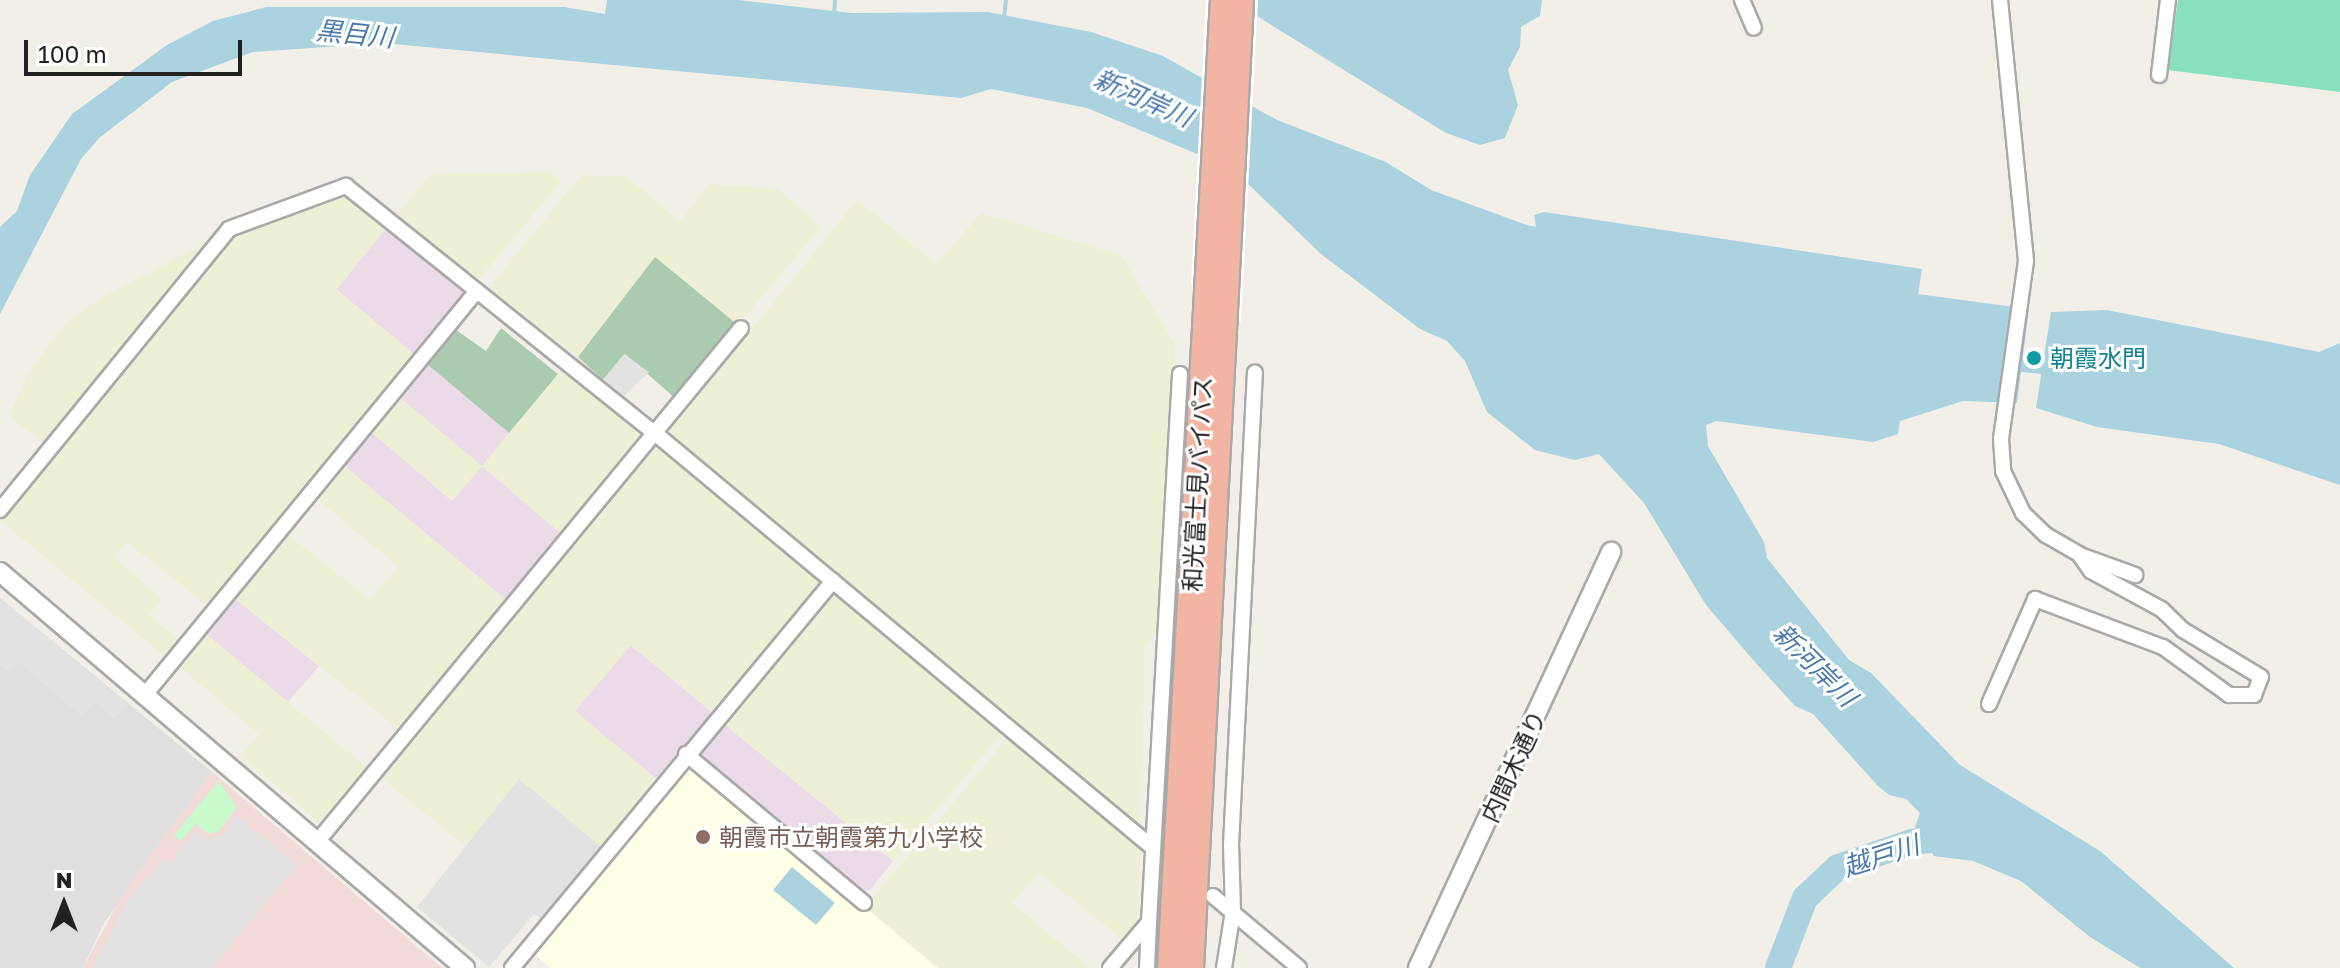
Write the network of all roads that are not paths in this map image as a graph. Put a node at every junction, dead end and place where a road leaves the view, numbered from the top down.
1 (1223, 0) edge
2 (1241, 0) edge
3 (1742, 0) edge
4 (2000, 0) edge
5 (2168, 0) edge
6 (1754, 28) dead end
7 (2159, 75) dead end
8 (476, 292) junction
9 (1216, 303) junction
10 (741, 328) dead end
11 (1255, 373) dead end
12 (1180, 374) dead end
13 (656, 434) junction
14 (0, 510) edge
15 (2080, 555) junction
16 (1608, 558) dead end
17 (0, 572) edge
18 (2135, 575) dead end
19 (833, 581) junction
20 (144, 696) junction
21 (1989, 704) dead end
22 (686, 754) junction
23 (317, 842) junction
24 (1153, 848) junction
25 (1213, 896) dead end
26 (864, 903) dead end
27 (1233, 911) junction
28 (1149, 922) junction
29 (465, 968) edge
30 (512, 968) edge
31 (1110, 968) edge
32 (1147, 968) edge
33 (1170, 968) edge
34 (1191, 968) edge
35 (1224, 968) edge
36 (1299, 968) edge
37 (1418, 968) edge

1 - 9 highway, 和光富士見バイパス
2 - 9 highway, 和光富士見バイパス
3 - 6 street
4 - 15 street
5 - 7 street
8 - 13 street
8 - 14 street
8 - 20 street
9 - 33 highway, 和光富士見バイパス
9 - 34 highway, 和光富士見バイパス
10 - 13 street
11 - 27 street
12 - 24 street
13 - 19 street
13 - 23 street
15 - 18 street
15 - 21 street
16 - 37 street, 内間木通り
17 - 20 street
19 - 22 street
19 - 24 street
20 - 23 street
22 - 26 street
22 - 30 street
23 - 29 street
24 - 28 street
25 - 27 street
27 - 35 street
27 - 36 street
28 - 31 street
28 - 32 street

